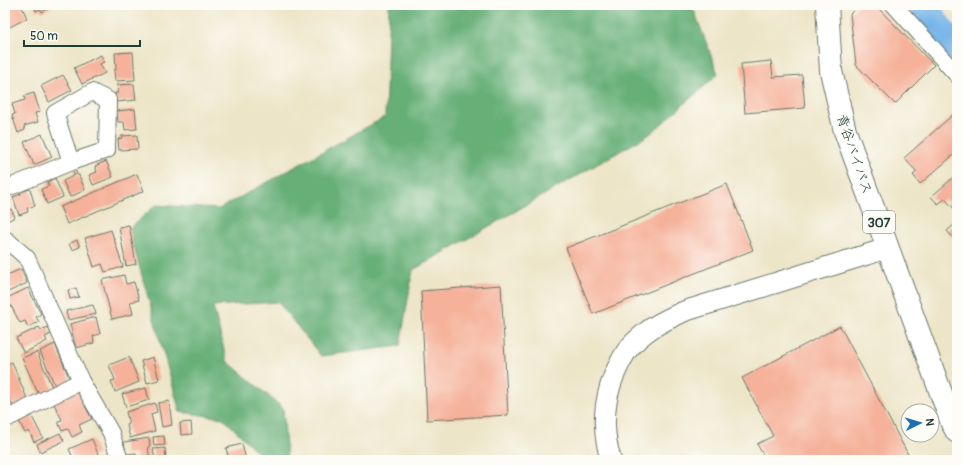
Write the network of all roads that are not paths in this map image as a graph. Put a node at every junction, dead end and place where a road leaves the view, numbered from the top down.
1 (827, 5) edge
2 (894, 5) edge
3 (957, 75) edge
4 (71, 162) dead end
5 (5, 189) edge
6 (5, 239) edge
7 (888, 248) junction
8 (81, 381) junction
9 (5, 418) edge
10 (957, 432) edge
11 (120, 460) edge
12 (611, 460) edge

1 - 7 highway, 青谷バイパス / 307
2 - 3 street
4 - 5 street
6 - 8 street
7 - 10 highway, 青谷バイパス / 307
7 - 12 street
8 - 9 street
8 - 11 street

